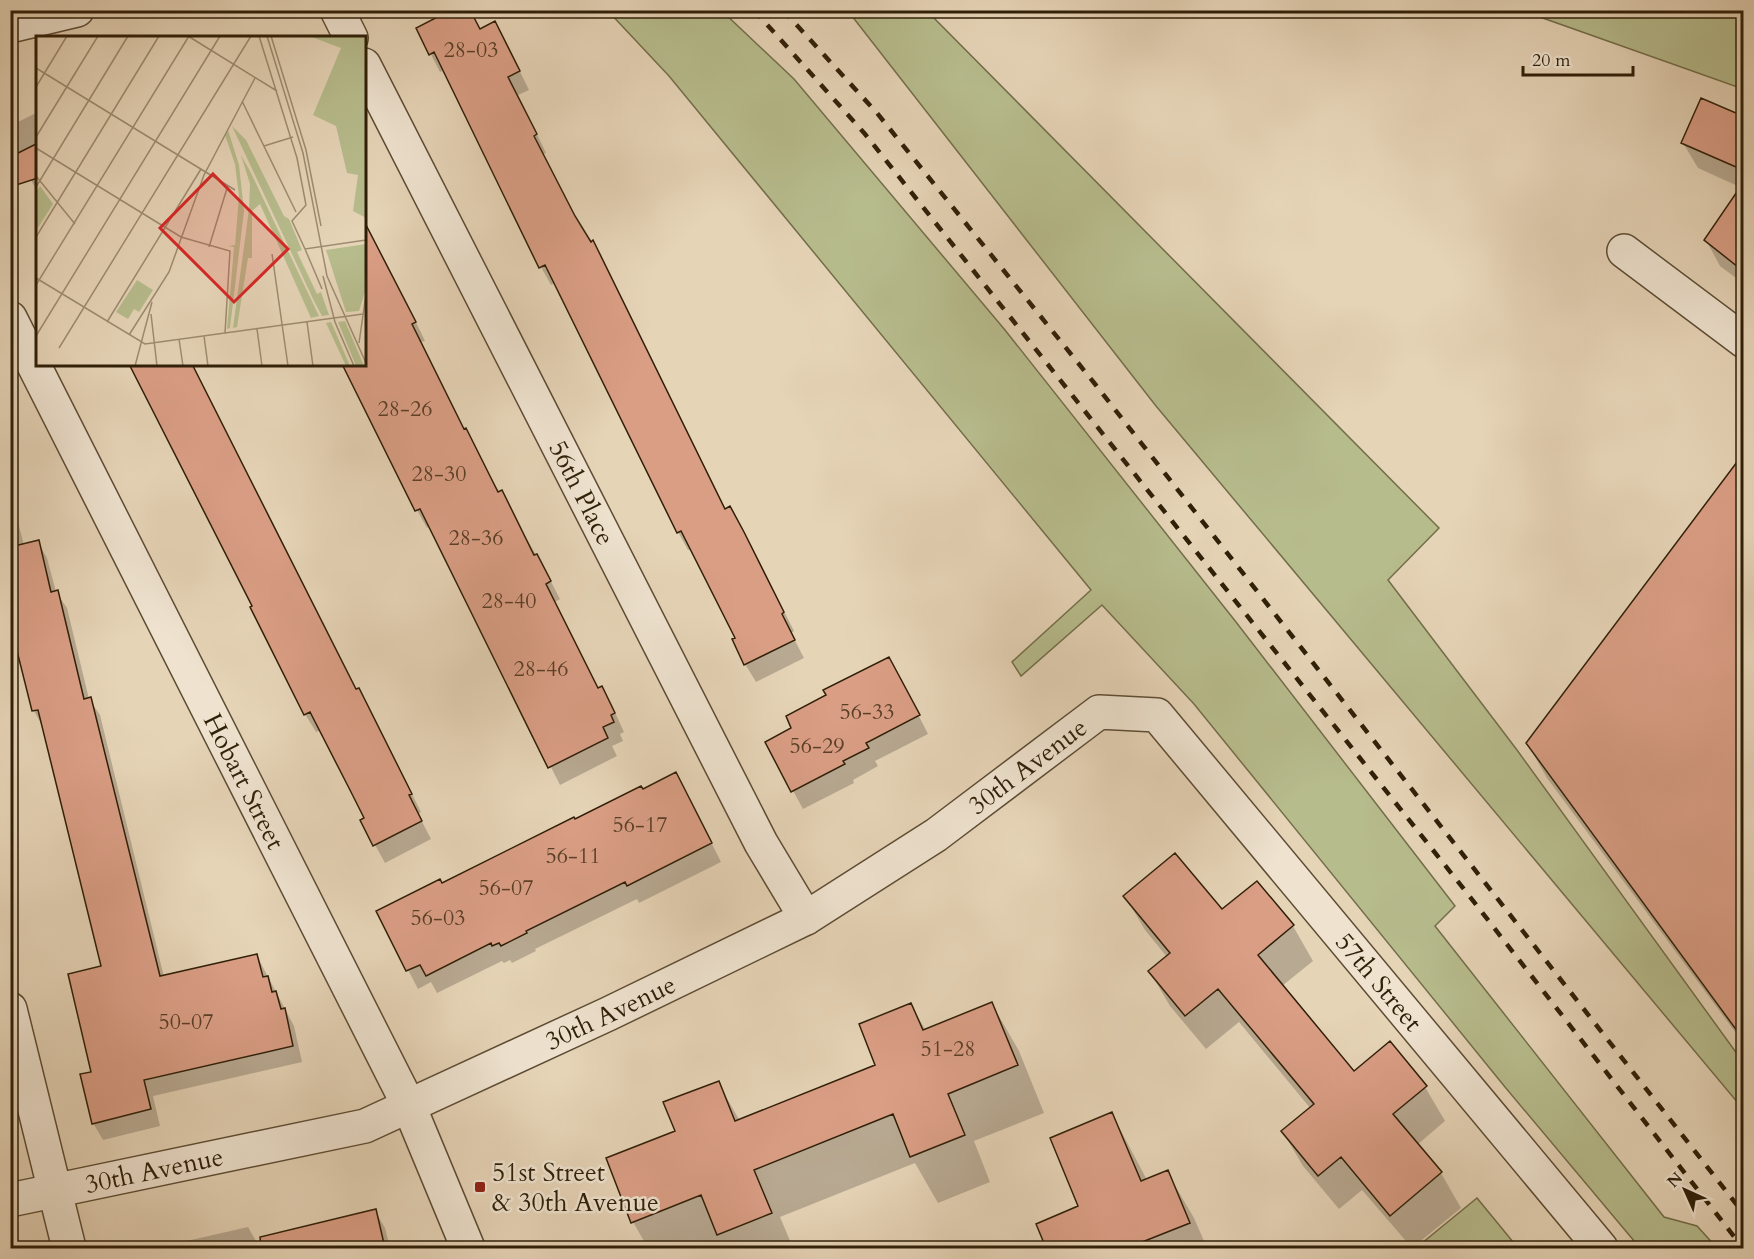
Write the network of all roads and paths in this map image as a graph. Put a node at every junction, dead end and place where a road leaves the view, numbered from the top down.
1 (77, 10) edge
2 (337, 10) edge
3 (10, 26) edge
4 (350, 36) edge
5 (366, 69) edge
6 (1624, 251) dead end
7 (10, 318) edge
8 (1743, 340) edge
9 (1157, 715) joint
10 (806, 918) junction
11 (10, 1009) edge
12 (410, 1106) junction
13 (55, 1191) junction
14 (10, 1200) edge
15 (69, 1248) edge
16 (468, 1248) edge
17 (1601, 1248) edge

1 - 3 street
2 - 4 street
5 - 10 street, 56th Place
6 - 8 street
7 - 12 street, Hobart Street
9 - 10 street, 30th Avenue
9 - 17 street, 57th Street
10 - 12 street, 30th Avenue
11 - 13 street
12 - 13 street, 30th Avenue
12 - 16 street, Hobart Street
13 - 14 street, 30th Avenue
13 - 15 street

